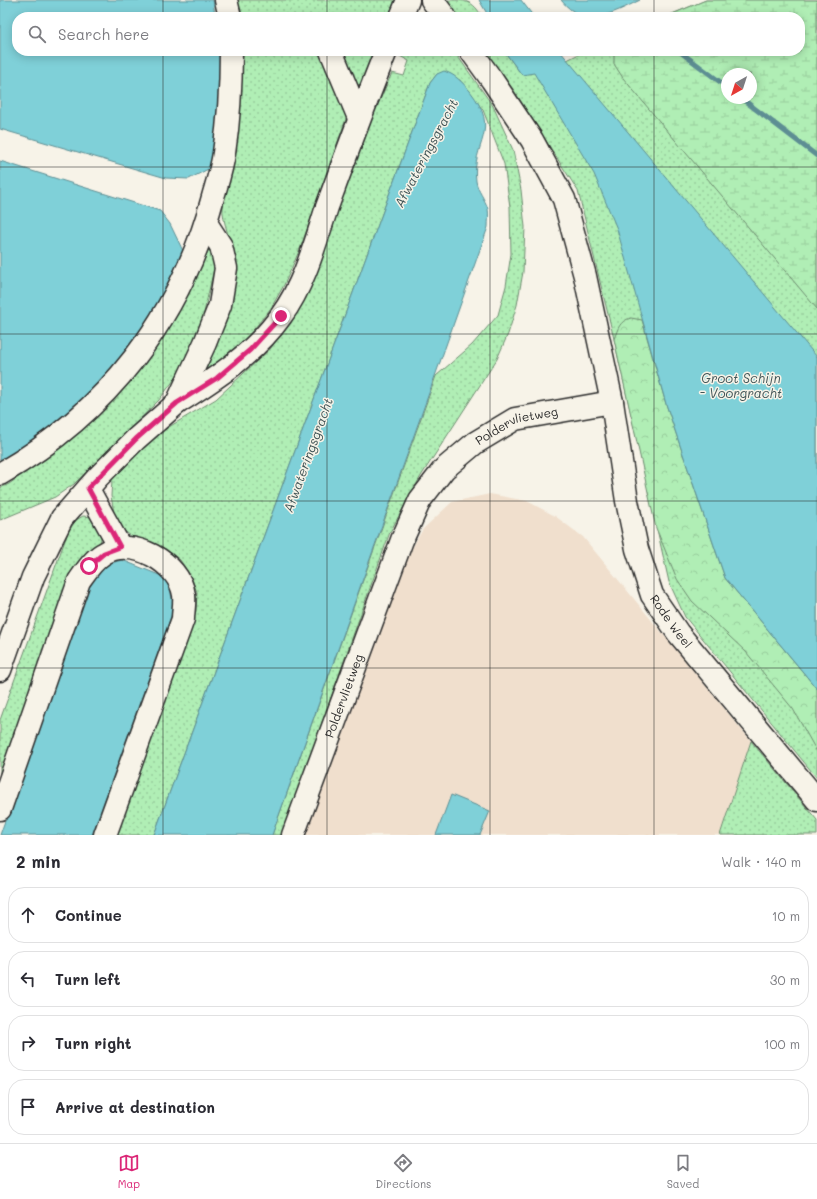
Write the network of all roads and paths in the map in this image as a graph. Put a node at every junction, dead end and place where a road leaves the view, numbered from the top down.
1 (226, 0) edge
2 (408, 0) edge
3 (432, 0) edge
4 (229, 12) edge
5 (403, 12) edge
6 (441, 12) edge
7 (232, 56) edge
8 (333, 56) edge
9 (384, 56) edge
10 (475, 56) edge
11 (359, 118) junction
12 (206, 224) junction
13 (612, 402) junction
14 (177, 403) junction
15 (0, 474) edge
16 (88, 488) junction
17 (120, 547) junction
18 (0, 670) edge
19 (817, 800) edge
20 (0, 809) edge
21 (105, 835) edge
22 (293, 835) edge

1 - 4 street
2 - 5 street
3 - 6 street
7 - 12 street
8 - 11 street
9 - 11 street
10 - 13 street
11 - 14 street
12 - 14 street
12 - 15 street
13 - 19 street, Rode Weel
13 - 22 street, Poldervlietweg
14 - 16 street
16 - 17 street
16 - 18 street
17 - 20 street
17 - 21 street

